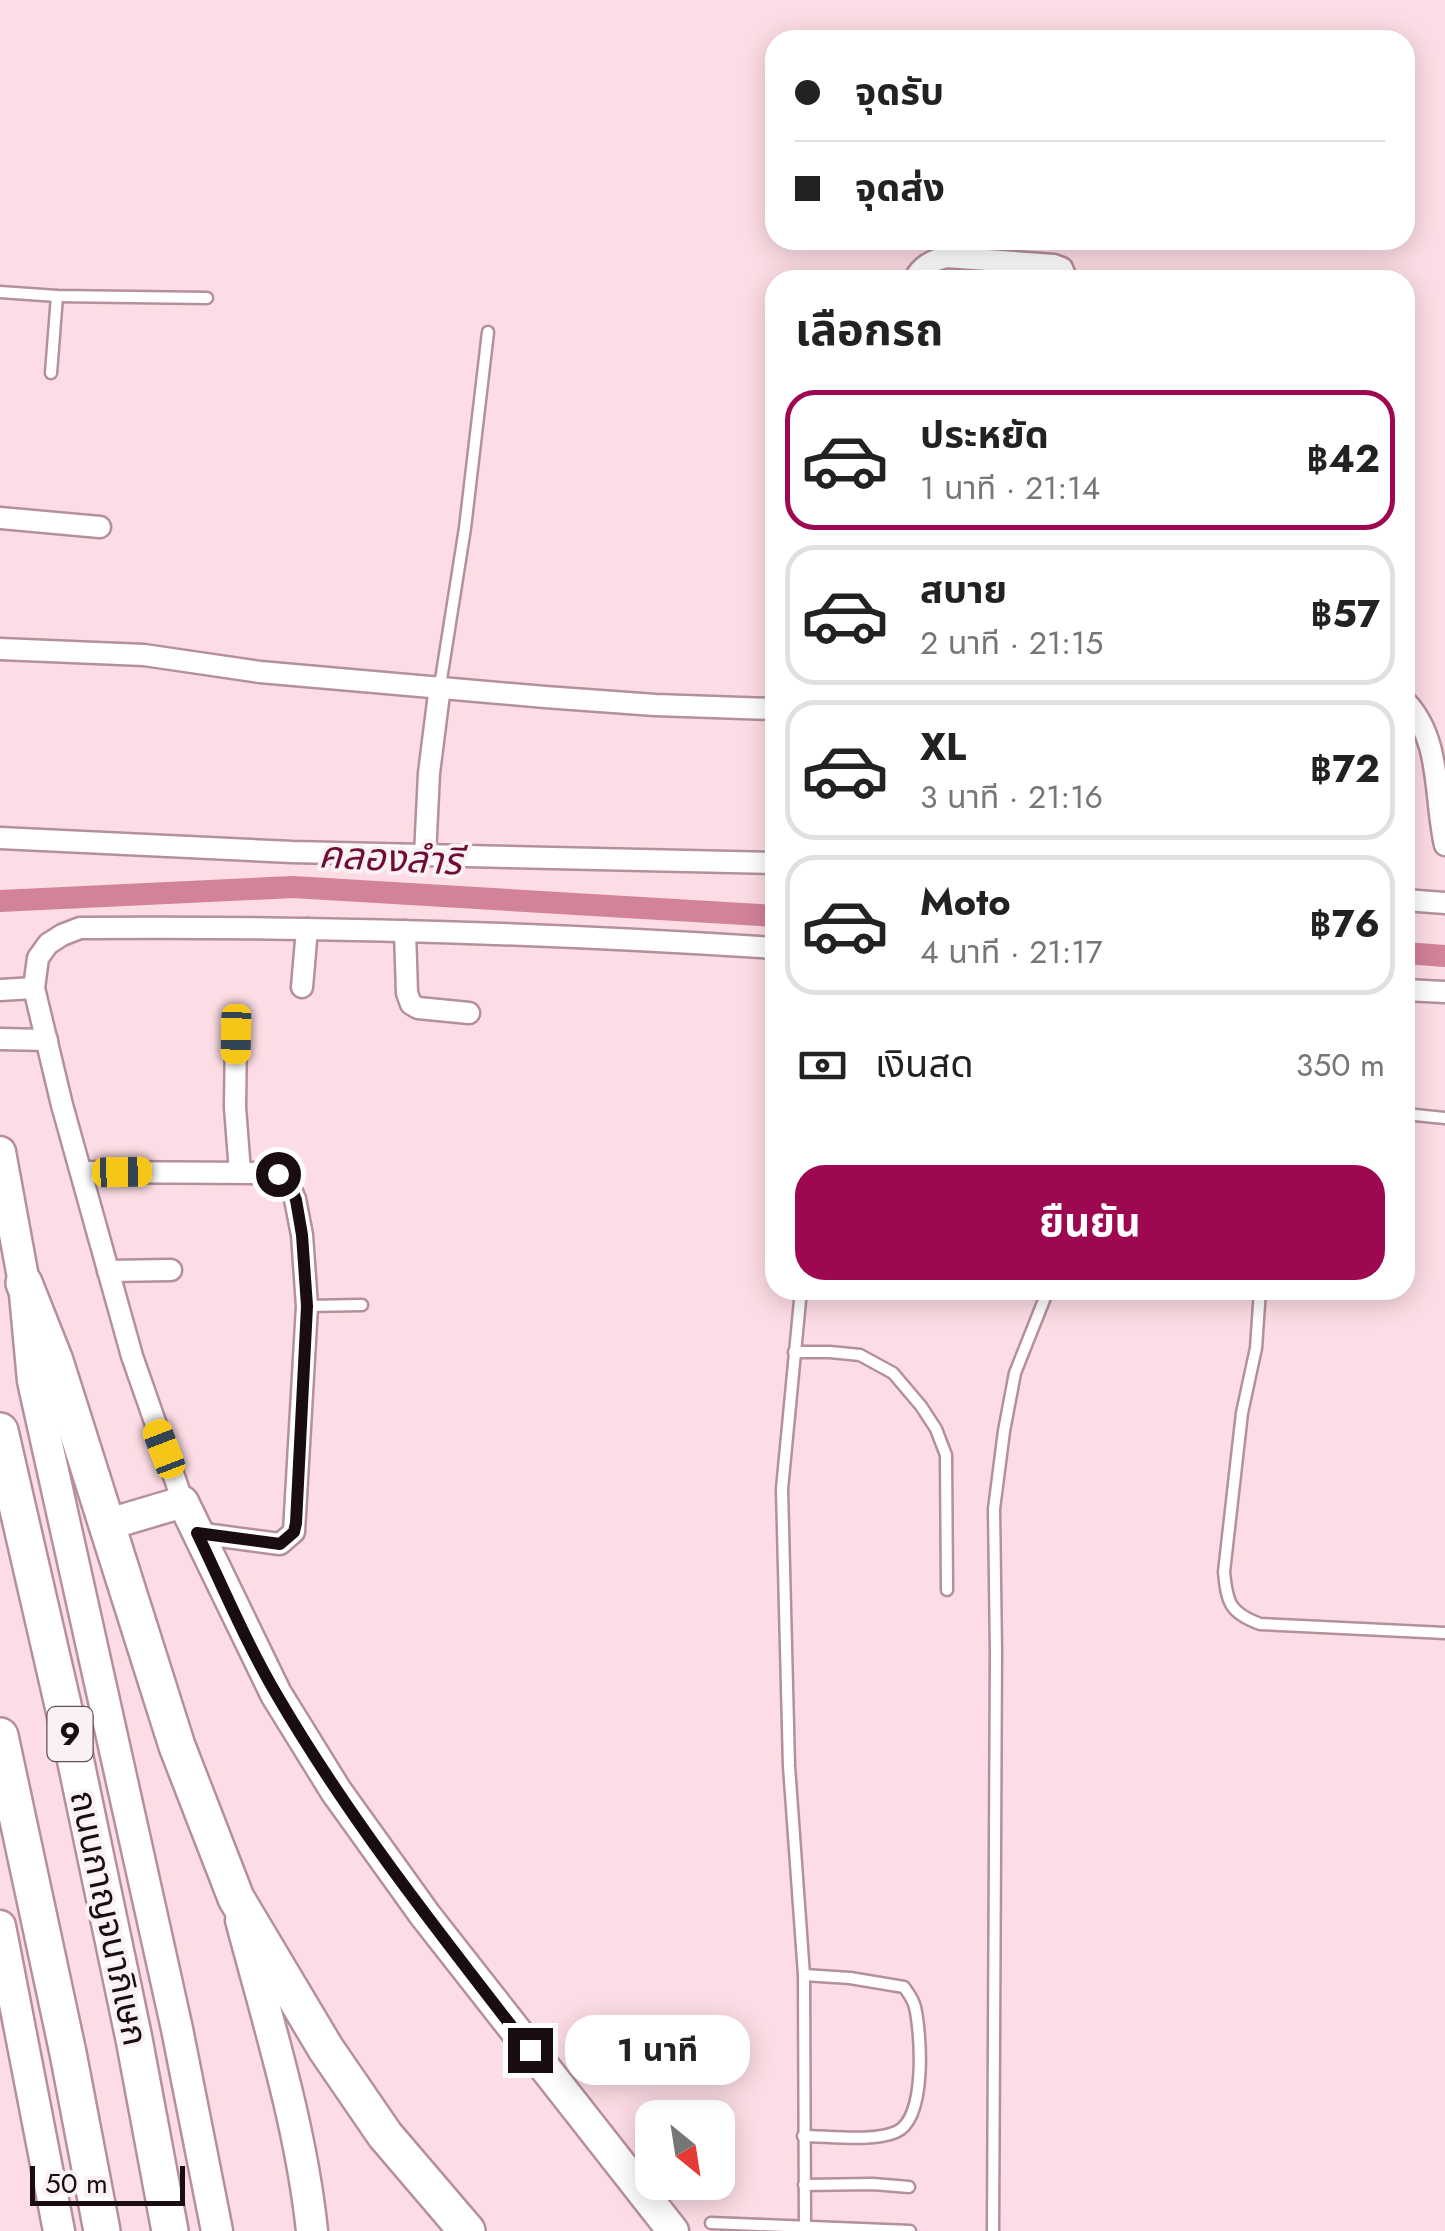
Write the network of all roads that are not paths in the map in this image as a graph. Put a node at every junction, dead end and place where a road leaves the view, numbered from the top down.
1 (920, 270) edge
2 (1063, 270) edge
3 (0, 292) edge
4 (57, 296) junction
5 (207, 298) dead end
6 (488, 332) dead end
7 (51, 373) dead end
8 (0, 518) edge
9 (100, 527) dead end
10 (0, 649) edge
11 (440, 686) junction
12 (765, 708) edge
13 (1415, 715) edge
14 (0, 838) edge
15 (1445, 846) edge
16 (425, 856) junction
17 (765, 864) edge
18 (1415, 901) edge
19 (1445, 903) edge
20 (306, 929) junction
21 (405, 931) junction
22 (765, 947) edge
23 (302, 987) dead end
24 (34, 988) junction
25 (0, 990) edge
26 (1415, 990) edge
27 (1445, 992) edge
28 (469, 1013) dead end
29 (236, 1034) dead end
30 (0, 1039) edge
31 (47, 1040) junction
32 (1415, 1115) edge
33 (1445, 1118) edge
34 (0, 1152) edge
35 (82, 1172) junction
36 (240, 1172) junction
37 (108, 1270) junction
38 (171, 1270) dead end
39 (24, 1283) junction
40 (801, 1300) edge
41 (1044, 1300) edge
42 (1259, 1300) edge
43 (362, 1305) dead end
44 (307, 1306) junction
45 (794, 1352) junction
46 (0, 1430) edge
47 (184, 1502) junction
48 (108, 1524) junction
49 (197, 1533) junction
50 (947, 1590) dead end
51 (1445, 1633) edge
52 (0, 1736) edge
53 (236, 1898) junction
54 (0, 1926) edge
55 (804, 1976) junction
56 (803, 2136) junction
57 (804, 2185) junction
58 (910, 2187) dead end
59 (711, 2223) dead end
60 (805, 2229) edge
61 (59, 2231) edge
62 (102, 2231) edge
63 (170, 2231) edge
64 (217, 2231) edge
65 (312, 2231) edge
66 (467, 2231) edge
67 (673, 2231) edge
68 (910, 2231) edge
69 (993, 2231) edge

1 - 2 street
3 - 4 lane
4 - 5 lane
4 - 7 lane
6 - 11 lane
8 - 9 street
10 - 11 street
11 - 12 street
11 - 16 street
13 - 15 street
14 - 16 street
16 - 17 street
18 - 19 street
20 - 21 street
20 - 23 street
20 - 24 street
21 - 22 street
21 - 28 street
24 - 25 street
24 - 31 street
26 - 27 street
29 - 36 street
30 - 31 street
31 - 35 street
32 - 33 lane
34 - 39 main road
35 - 36 street
35 - 37 street
36 - 44 street
37 - 38 street
37 - 47 street
39 - 48 highway
39 - 64 main road
40 - 45 lane
41 - 69 lane
42 - 51 lane
43 - 44 lane
44 - 49 street
45 - 50 lane
45 - 55 lane
46 - 63 highway, ถนนกาญจนาภิเษก / 9
47 - 48 main road
47 - 49 main road
48 - 53 highway
49 - 67 main road
52 - 62 highway, ถนนกาญจนาภิเษก / 9
53 - 65 main road
53 - 66 highway
54 - 61 main road
55 - 56 lane
55 - 56 lane
56 - 57 lane
57 - 58 lane
57 - 60 lane
59 - 60 lane
60 - 68 lane

